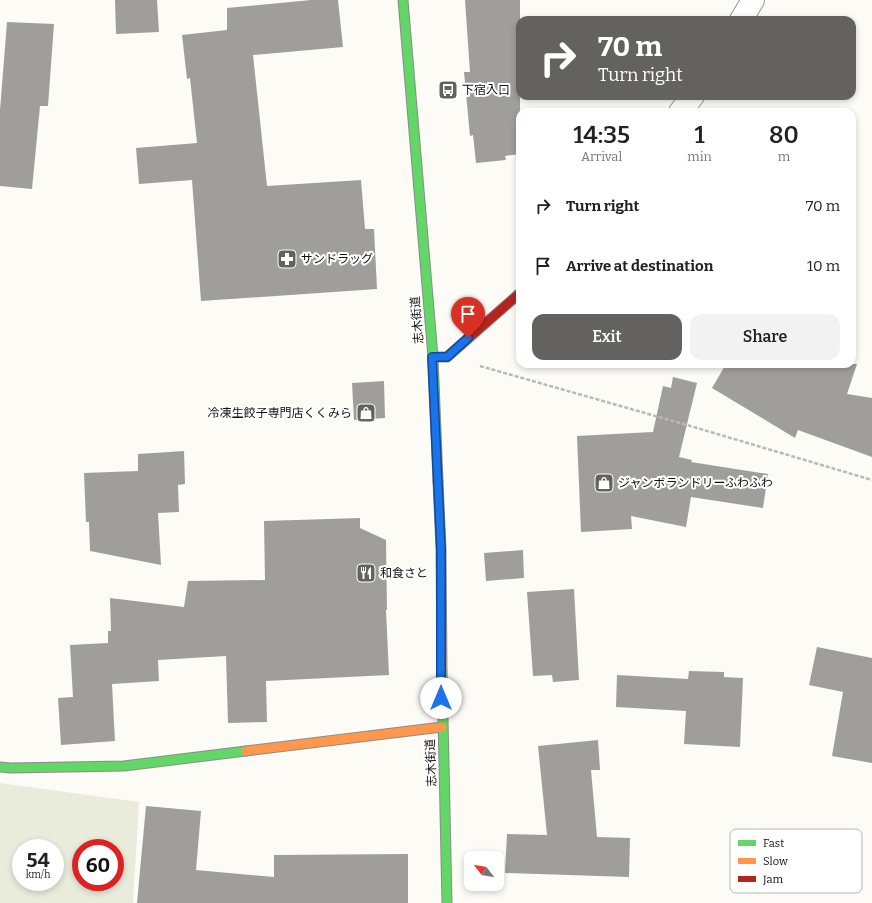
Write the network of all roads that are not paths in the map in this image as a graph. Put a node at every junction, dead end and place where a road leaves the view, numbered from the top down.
1 (403, 0) edge
2 (753, 0) edge
3 (744, 16) edge
4 (690, 100) edge
5 (683, 108) edge
6 (516, 297) edge
7 (432, 357) junction
8 (442, 728) junction
9 (0, 767) edge
10 (447, 903) edge

1 - 7 main road, 志木街道
2 - 3 street
4 - 5 street
6 - 7 main road
7 - 8 main road, 志木街道
8 - 9 main road
8 - 10 main road, 志木街道

